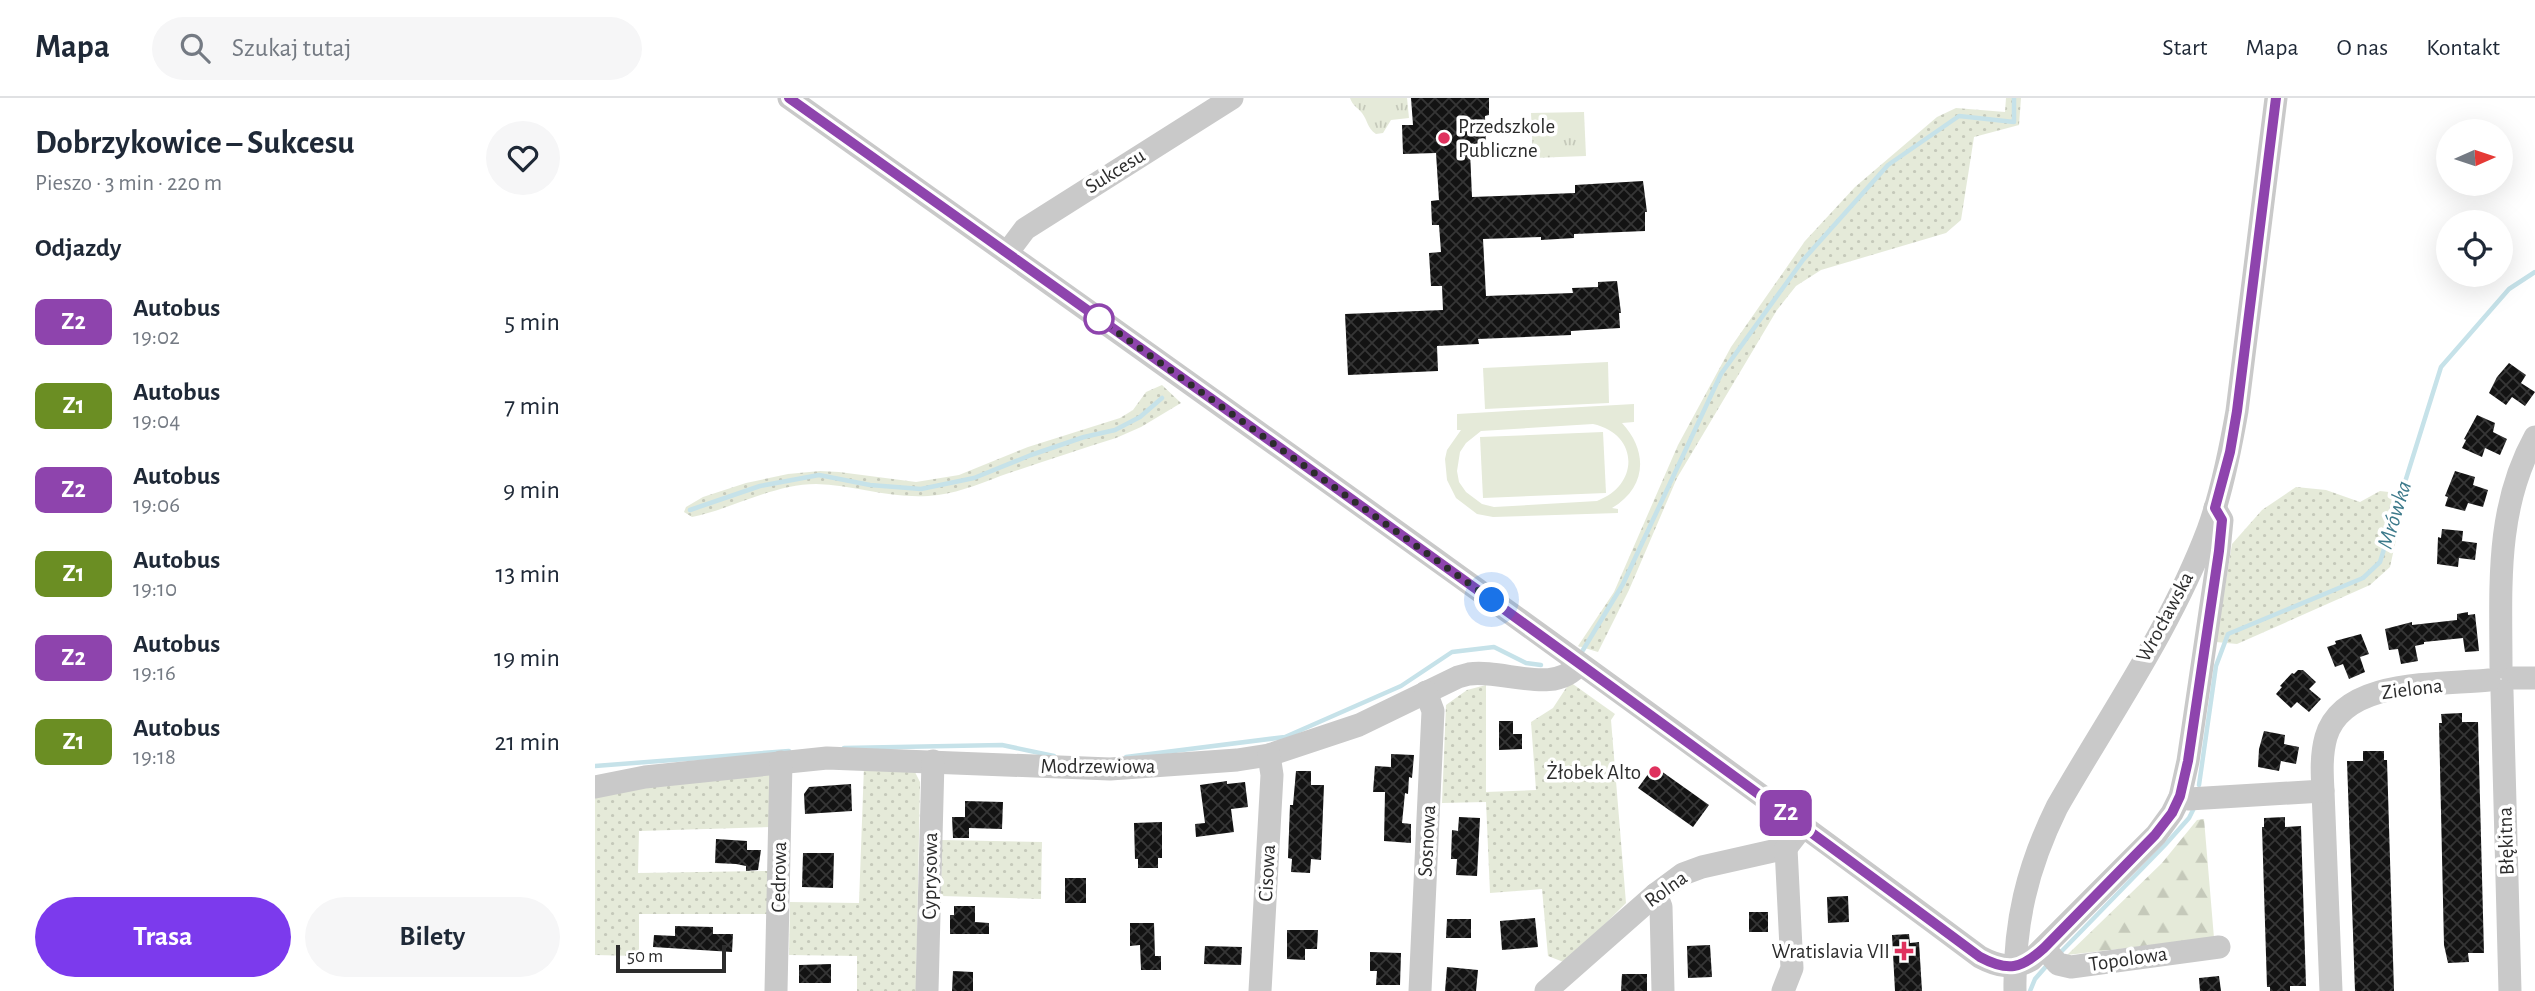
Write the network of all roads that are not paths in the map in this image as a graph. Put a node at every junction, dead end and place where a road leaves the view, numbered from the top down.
1 (789, 98) edge
2 (1232, 98) edge
3 (2276, 98) edge
4 (1007, 253) junction
5 (2535, 438) edge
6 (2215, 508) junction
7 (1579, 664) junction
8 (2508, 679) edge
9 (1426, 692) junction
10 (1269, 755) junction
11 (933, 761) junction
12 (781, 762) junction
13 (595, 787) edge
14 (2323, 791) junction
15 (2180, 796) junction
16 (1804, 826) junction
17 (1786, 848) junction
18 (1656, 894) junction
19 (2219, 947) dead end
20 (2051, 956) junction
21 (2014, 965) junction
22 (776, 991) edge
23 (927, 991) edge
24 (1260, 991) edge
25 (1420, 991) edge
26 (1546, 991) edge
27 (1663, 991) edge
28 (1783, 991) edge
29 (2015, 991) edge
30 (2331, 991) edge
31 (2510, 991) edge

1 - 4 street
2 - 4 street, Sukcesu
3 - 6 street, Wrocławska
4 - 7 street
5 - 8 street, Błękitna
6 - 15 street
6 - 21 street, Wrocławska
7 - 9 street, Modrzewiowa
7 - 16 street
8 - 14 street, Zielona
8 - 31 street, Błękitna
9 - 10 street, Modrzewiowa
9 - 25 street, Sosnowa
10 - 11 street, Modrzewiowa
10 - 24 street, Cisowa
11 - 12 street, Modrzewiowa
11 - 23 street, Cyprysowa
12 - 13 street, Modrzewiowa
12 - 22 street, Cedrowa
14 - 15 street
14 - 30 street, Zielona
15 - 20 street
16 - 17 street
16 - 21 street
17 - 18 street, Rolna
17 - 28 street
18 - 26 street, Rolna
18 - 27 street
19 - 20 street, Topolowa
20 - 21 street
21 - 29 street, Wrocławska

